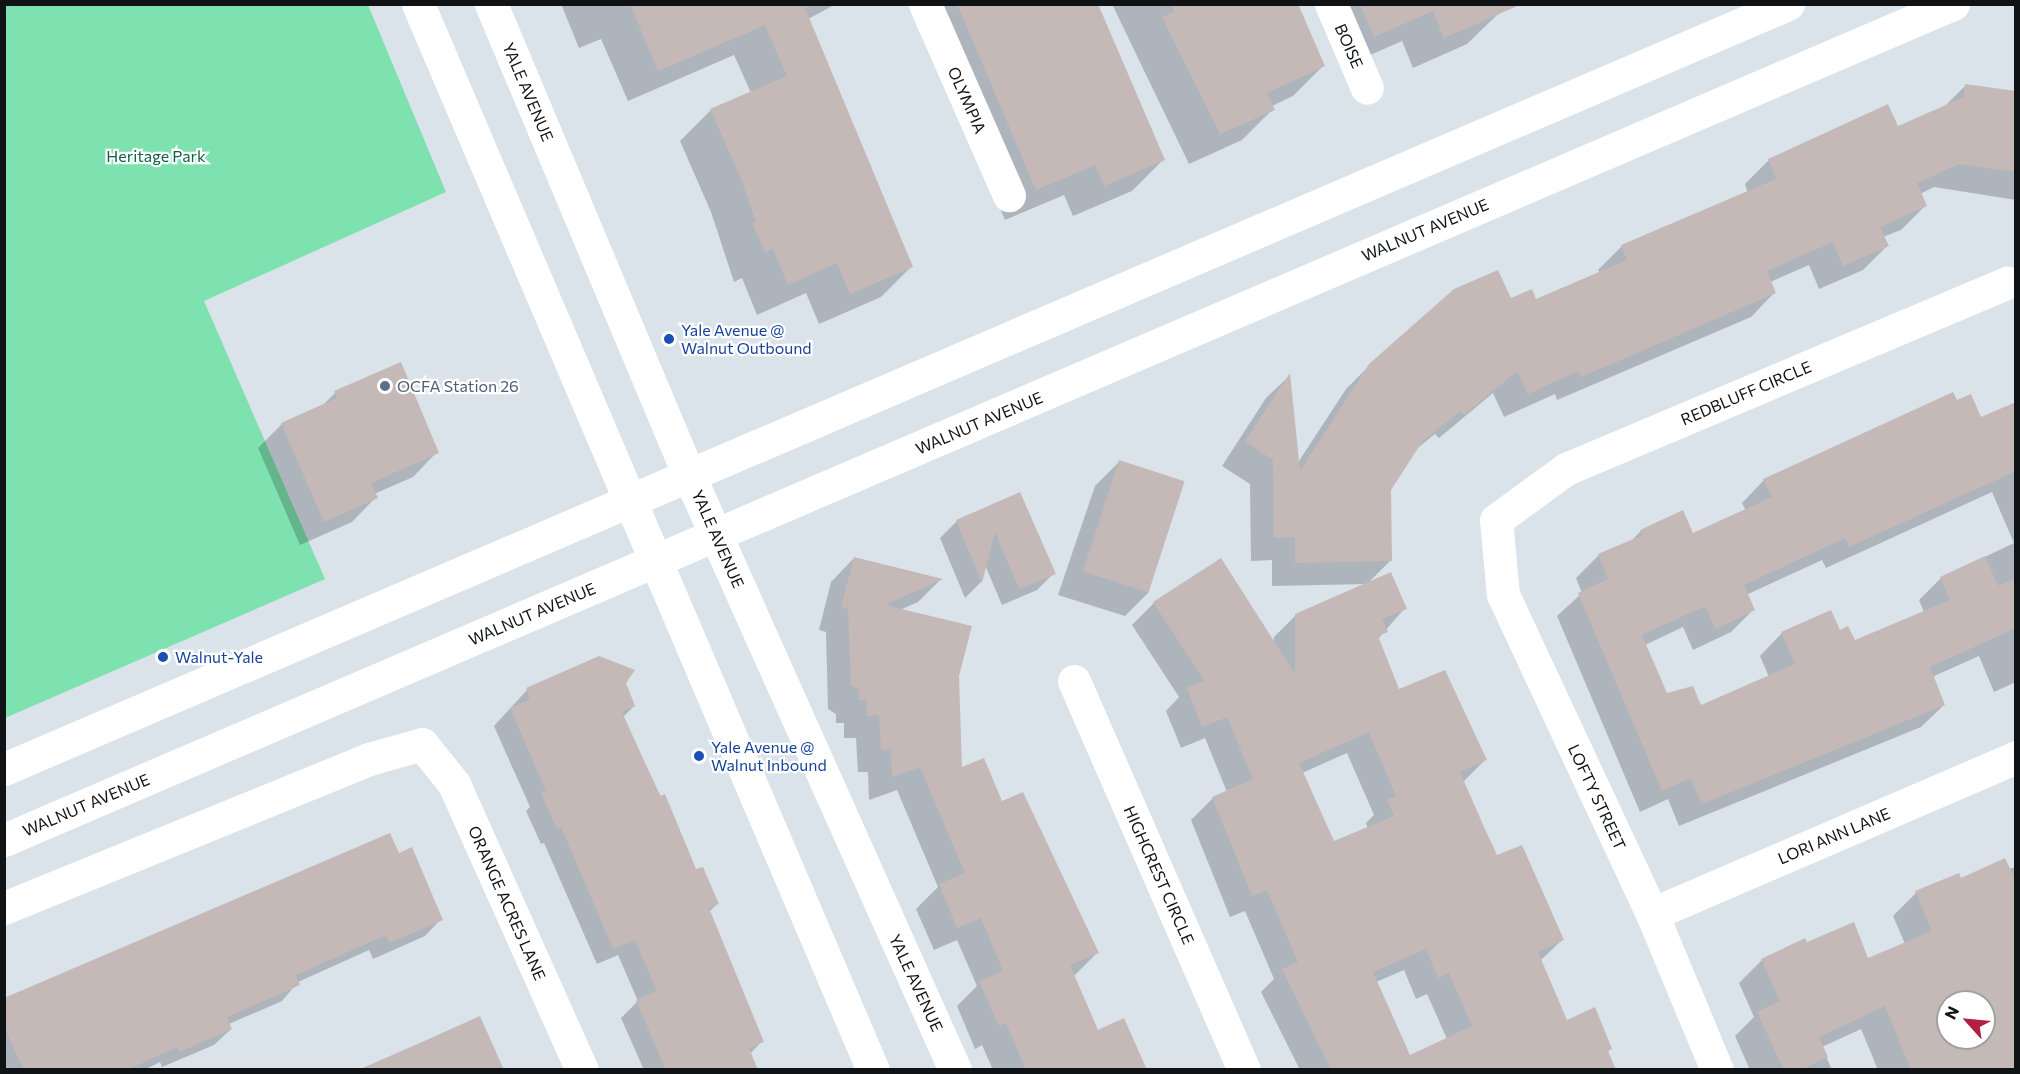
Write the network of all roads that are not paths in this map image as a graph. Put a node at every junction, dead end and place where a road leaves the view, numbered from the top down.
1 (418, 4) edge
2 (491, 4) edge
3 (925, 4) edge
4 (1331, 4) edge
5 (1788, 4) edge
6 (1953, 4) edge
7 (1367, 88) dead end
8 (1008, 195) dead end
9 (2007, 283) dead end
10 (688, 473) junction
11 (629, 499) junction
12 (1496, 520) joint
13 (717, 535) junction
14 (655, 562) junction
15 (1074, 681) dead end
16 (2016, 758) edge
17 (4, 769) edge
18 (4, 840) edge
19 (4, 908) edge
20 (1652, 914) junction
21 (582, 1070) edge
22 (873, 1070) edge
23 (955, 1070) edge
24 (1244, 1070) edge
25 (1717, 1070) edge

1 - 11 main road
2 - 10 main road, YALE AVENUE
3 - 8 main road, OLYMPIA
4 - 7 main road, BOISE
5 - 10 main road
6 - 13 main road, WALNUT AVENUE
9 - 12 main road, REDBLUFF CIRCLE
10 - 11 main road
10 - 13 main road, YALE AVENUE
11 - 14 main road
11 - 17 main road
12 - 20 main road, LOFTY STREET
13 - 14 main road, WALNUT AVENUE
13 - 23 main road, YALE AVENUE
14 - 18 main road, WALNUT AVENUE
14 - 22 main road
15 - 24 main road, HIGHCREST CIRCLE
16 - 20 main road, LORI ANN LANE
19 - 21 main road, ORANGE ACRES LANE
20 - 25 main road, LOFTY STREET

